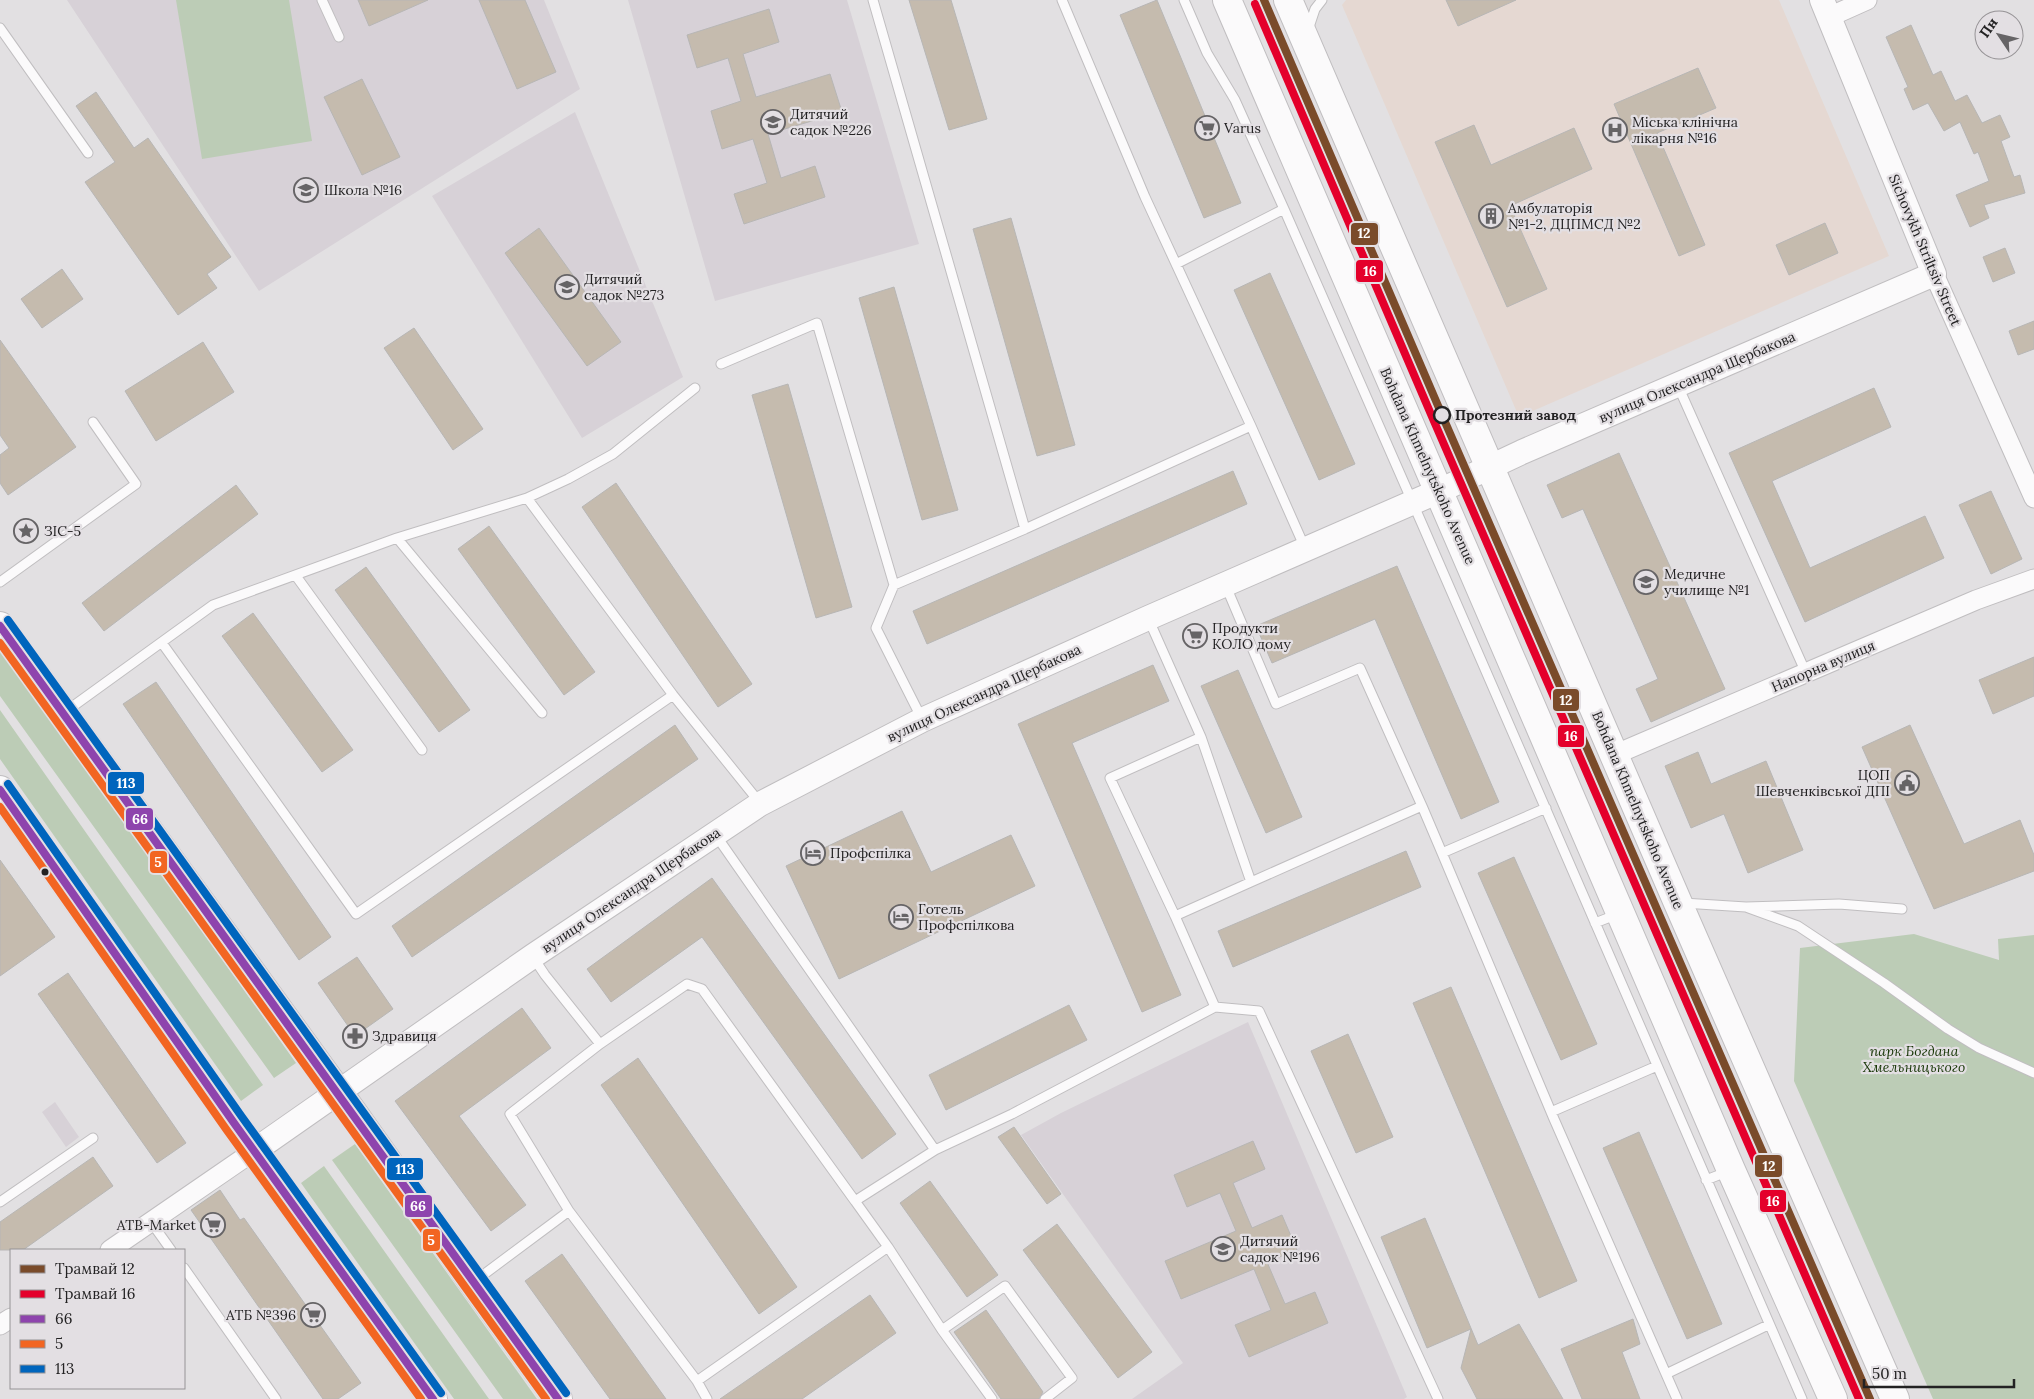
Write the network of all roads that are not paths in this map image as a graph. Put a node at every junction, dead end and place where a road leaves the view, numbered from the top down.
1 (322, 0) edge
2 (873, 0) edge
3 (1062, 0) edge
4 (1184, 0) edge
5 (1227, 0) edge
6 (1288, 0) edge
7 (1322, 0) edge
8 (1867, 0) edge
9 (1826, 8) edge
10 (0, 28) edge
11 (339, 37) dead end
12 (1306, 40) junction
13 (88, 153) dead end
14 (1284, 209) junction
15 (1176, 264) junction
16 (1934, 274) junction
17 (721, 364) dead end
18 (1678, 385) junction
19 (695, 388) dead end
20 (93, 422) dead end
21 (1251, 426) junction
22 (1490, 466) junction
23 (1439, 491) junction
24 (527, 498) junction
25 (2034, 498) edge
26 (1412, 502) junction
27 (1025, 529) junction
28 (397, 538) junction
29 (1305, 548) junction
30 (296, 576) junction
31 (2034, 579) edge
32 (0, 582) edge
33 (1225, 583) junction
34 (894, 585) junction
35 (1148, 618) junction
36 (0, 626) edge
37 (162, 643) junction
38 (1806, 673) junction
39 (673, 695) junction
40 (542, 712) dead end
41 (63, 714) junction
42 (922, 720) junction
43 (1202, 737) junction
44 (422, 750) dead end
45 (1614, 755) junction
46 (0, 790) edge
47 (760, 804) junction
48 (1422, 806) junction
49 (1546, 808) junction
50 (715, 833) junction
51 (1442, 853) junction
52 (1251, 882) junction
53 (1678, 903) junction
54 (1746, 907) junction
55 (1902, 908) dead end
56 (1620, 913) junction
57 (1175, 916) junction
58 (1595, 923) junction
59 (533, 956) junction
60 (1215, 1007) junction
61 (600, 1044) junction
62 (1657, 1066) junction
63 (2034, 1073) edge
64 (338, 1091) junction
65 (1551, 1112) junction
66 (93, 1138) dead end
67 (935, 1150) junction
68 (254, 1151) junction
69 (1719, 1175) junction
70 (855, 1201) junction
71 (0, 1202) edge
72 (569, 1211) junction
73 (151, 1222) junction
74 (888, 1247) junction
75 (111, 1249) edge
76 (170, 1249) edge
77 (185, 1269) edge
78 (473, 1282) junction
79 (1768, 1325) junction
80 (942, 1330) junction
81 (1666, 1374) junction
82 (697, 1381) junction
83 (276, 1399) edge
84 (433, 1399) edge
85 (558, 1399) edge
86 (708, 1399) edge
87 (992, 1399) edge
88 (1045, 1399) edge
89 (1438, 1399) edge
90 (1677, 1399) edge
91 (1802, 1399) edge
92 (1833, 1399) edge
93 (1895, 1399) edge

1 - 11 lane
2 - 27 lane
3 - 15 lane
4 - 14 lane
5 - 23 main road, Bohdana Khmelnytskoho Avenue
6 - 12 main road, Bohdana Khmelnytskoho Avenue
7 - 12 lane
8 - 9 street
9 - 16 street, Sichovykh Striltsiv Street
10 - 13 lane
12 - 22 main road, Bohdana Khmelnytskoho Avenue
14 - 15 lane
14 - 26 lane
15 - 21 lane
16 - 18 street, вулиця Олександра Щербакова
16 - 25 street, Sichovykh Striltsiv Street
17 - 34 lane
18 - 22 street, вулиця Олександра Щербакова
18 - 38 lane
19 - 24 lane
20 - 32 lane
21 - 27 lane
21 - 29 lane
22 - 23 street, вулиця Олександра Щербакова
22 - 45 main road, Bohdana Khmelnytskoho Avenue
23 - 26 street, вулиця Олександра Щербакова
23 - 56 main road, Bohdana Khmelnytskoho Avenue
24 - 28 lane
24 - 39 lane
26 - 29 street, вулиця Олександра Щербакова
26 - 49 lane
27 - 34 lane
28 - 30 lane
28 - 40 lane
29 - 33 street, вулиця Олександра Щербакова
30 - 37 lane
30 - 44 lane
31 - 38 street, Напорна вулиця
33 - 35 street, вулиця Олександра Щербакова
33 - 48 lane
34 - 42 lane
35 - 42 street, вулиця Олександра Щербакова
35 - 43 lane
36 - 41 main road
37 - 39 lane
37 - 41 lane
38 - 45 street, Напорна вулиця
39 - 47 lane
41 - 64 main road
42 - 47 street, вулиця Олександра Щербакова
43 - 52 lane
43 - 57 lane
45 - 53 main road, Bohdana Khmelnytskoho Avenue
46 - 68 main road
47 - 50 street, вулиця Олександра Щербакова
48 - 51 lane
48 - 52 lane
49 - 51 lane
49 - 58 lane
50 - 59 street, вулиця Олександра Щербакова
50 - 67 lane
51 - 65 lane
52 - 57 lane
53 - 54 lane
53 - 93 main road, Bohdana Khmelnytskoho Avenue
54 - 55 lane
54 - 63 lane
56 - 58 lane
56 - 69 main road, Bohdana Khmelnytskoho Avenue
57 - 60 lane
58 - 62 lane
59 - 61 lane
59 - 64 street, вулиця Олександра Щербакова
60 - 67 lane
60 - 89 lane
61 - 70 lane
61 - 72 lane
62 - 65 lane
62 - 69 lane
64 - 68 street, вулиця Олександра Щербакова
64 - 78 main road
65 - 81 lane
66 - 71 lane
67 - 70 lane
68 - 73 street, вулиця Олександра Щербакова
68 - 84 main road
69 - 79 lane
69 - 92 main road, Bohdana Khmelnytskoho Avenue
70 - 74 lane
72 - 78 lane
72 - 82 lane
73 - 75 street, вулиця Олександра Щербакова
73 - 76 lane
74 - 80 lane
74 - 82 lane
77 - 83 lane
78 - 85 main road
79 - 81 lane
79 - 91 lane
80 - 87 lane
80 - 88 lane
81 - 90 lane
82 - 86 lane

